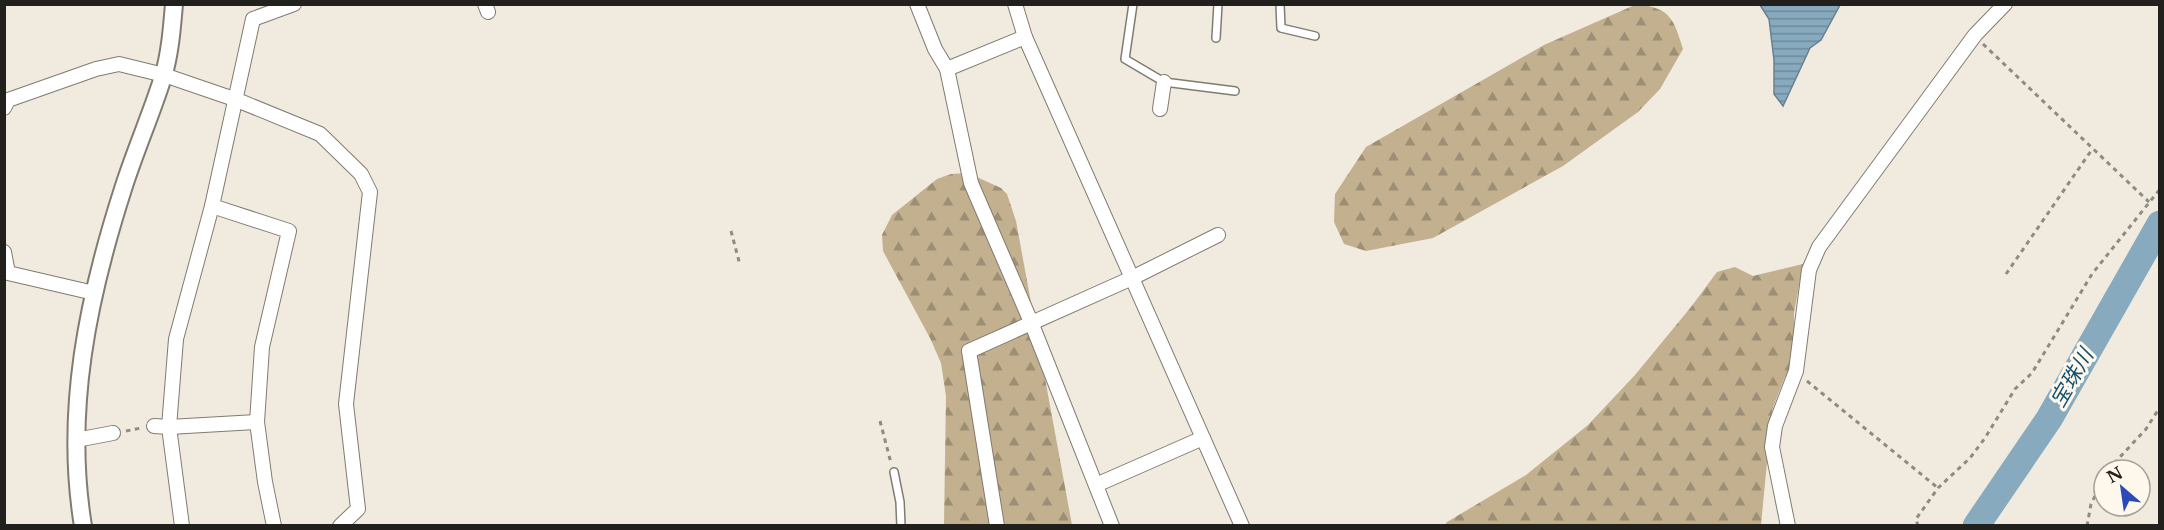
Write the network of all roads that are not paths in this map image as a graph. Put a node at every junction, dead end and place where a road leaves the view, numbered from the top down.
1 (174, 4) edge
2 (294, 4) edge
3 (917, 4) edge
4 (1015, 4) edge
5 (1133, 4) edge
6 (1218, 4) edge
7 (1280, 4) edge
8 (2005, 4) edge
9 (1315, 36) dead end
10 (1025, 38) junction
11 (1216, 38) dead end
12 (947, 69) junction
13 (164, 75) junction
14 (1164, 82) junction
15 (1235, 91) dead end
16 (237, 100) junction
17 (4, 108) edge
18 (1160, 109) dead end
19 (212, 206) junction
20 (1218, 235) dead end
21 (4, 252) edge
22 (1132, 278) junction
23 (94, 293) junction
24 (1031, 322) junction
25 (257, 422) junction
26 (154, 426) road end
27 (169, 427) junction
28 (113, 433) road end
29 (1203, 438) junction
30 (76, 440) junction
31 (894, 472) road end
32 (1096, 485) junction
33 (1107, 523) edge
34 (83, 525) edge
35 (182, 525) edge
36 (274, 525) edge
37 (340, 525) edge
38 (901, 525) edge
39 (997, 525) edge
40 (1242, 525) edge
41 (1788, 525) edge

1 - 13 street
2 - 16 street
3 - 12 street
4 - 10 street
5 - 14 lane
6 - 11 lane
7 - 9 lane
8 - 41 street
10 - 12 street
10 - 22 street
12 - 24 street
13 - 16 street
13 - 17 street
13 - 23 street
14 - 15 lane
14 - 18 street
16 - 19 street
16 - 37 street
19 - 25 street
19 - 27 street
20 - 22 street
21 - 23 street
22 - 24 street
22 - 29 street
23 - 30 street
24 - 32 street
24 - 39 street
25 - 27 street
25 - 36 street
26 - 27 street
27 - 35 street
28 - 30 street
29 - 32 street
29 - 40 street
30 - 34 street
31 - 38 lane
32 - 33 street

